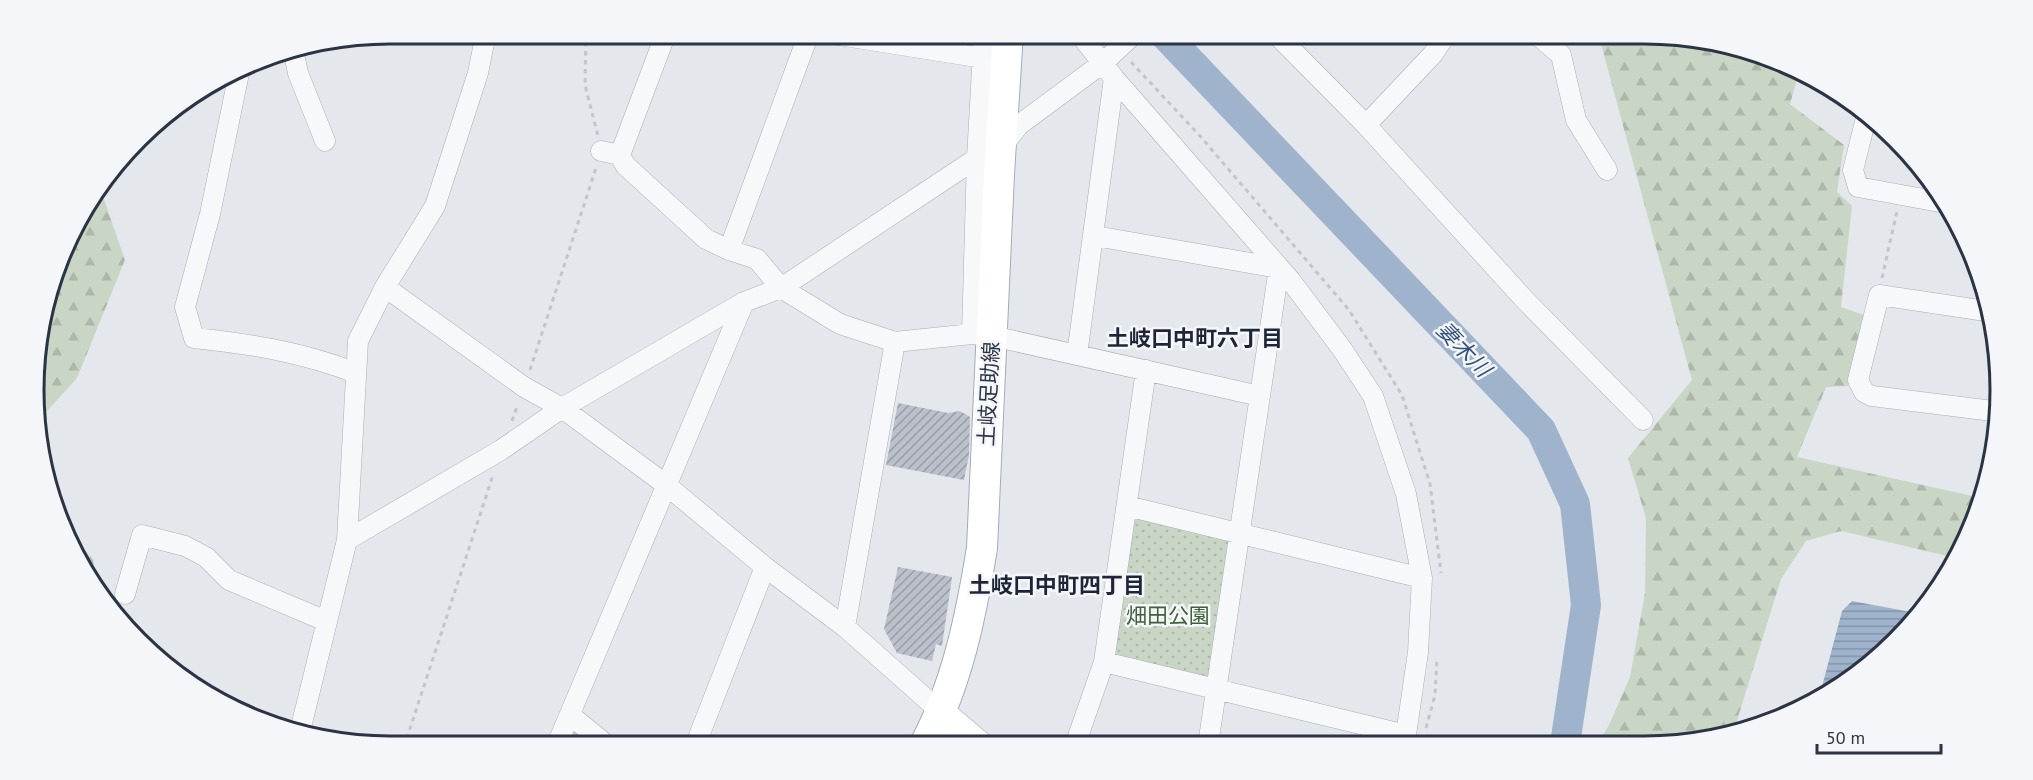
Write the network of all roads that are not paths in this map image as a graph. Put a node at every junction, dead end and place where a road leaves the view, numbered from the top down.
1 (484, 44) edge
2 (661, 44) edge
3 (805, 44) edge
4 (895, 44) edge
5 (984, 44) edge
6 (1006, 44) edge
7 (1088, 44) edge
8 (1123, 44) edge
9 (1286, 44) edge
10 (1440, 44) edge
11 (1548, 44) edge
12 (295, 57) edge
13 (983, 58) junction
14 (1109, 70) junction
15 (238, 79) edge
16 (1865, 124) edge
17 (1366, 125) junction
18 (326, 141) dead end
19 (989, 153) junction
20 (1607, 170) dead end
21 (1934, 201) edge
22 (1095, 236) junction
23 (729, 250) junction
24 (1279, 268) junction
25 (385, 287) junction
26 (781, 288) junction
27 (744, 302) junction
28 (1980, 310) edge
29 (982, 335) junction
30 (895, 342) junction
31 (1077, 355) junction
32 (1146, 370) junction
33 (356, 373) junction
34 (1260, 396) junction
35 (562, 408) junction
36 (1989, 411) edge
37 (1643, 420) dead end
38 (665, 484) junction
39 (1127, 506) junction
40 (1238, 533) junction
41 (347, 540) junction
42 (765, 567) junction
43 (1422, 578) junction
44 (125, 594) dead end
45 (326, 621) junction
46 (845, 627) junction
47 (1104, 662) junction
48 (1216, 689) junction
49 (942, 713) junction
50 (570, 716) junction
51 (301, 725) edge
52 (561, 736) edge
53 (595, 736) edge
54 (699, 736) edge
55 (929, 736) edge
56 (969, 736) edge
57 (1078, 736) edge
58 (1209, 736) edge
59 (1388, 736) edge
60 (1407, 736) edge

1 - 25 street
2 - 23 street
3 - 23 street
4 - 13 street
5 - 13 street
6 - 19 main road, 土岐足助線
7 - 14 street
8 - 14 street
9 - 17 street
10 - 17 street
11 - 20 street
12 - 18 street
13 - 19 street
14 - 19 street
14 - 22 street
14 - 24 street
15 - 33 street
16 - 21 street
17 - 37 street
19 - 26 street
19 - 29 main road, 土岐足助線
22 - 24 street
22 - 31 street
23 - 26 street
24 - 34 street
24 - 43 street
25 - 33 street
25 - 35 street
26 - 27 street
26 - 30 street
27 - 35 street
27 - 38 street
28 - 36 street
29 - 30 street
29 - 31 street
29 - 49 main road, 土岐足助線
30 - 46 street
31 - 32 street
32 - 34 street
32 - 39 street
33 - 41 street
34 - 40 street
35 - 38 street
35 - 41 street
38 - 42 street
38 - 50 street
39 - 40 street
39 - 47 street
40 - 43 street
40 - 48 street
41 - 45 street
42 - 46 street
42 - 54 street
43 - 60 street
44 - 45 street
45 - 51 street
46 - 49 street
47 - 48 street
47 - 57 street
48 - 58 street
48 - 59 street
49 - 55 main road, 土岐足助線
49 - 56 street
50 - 52 street
50 - 53 street

